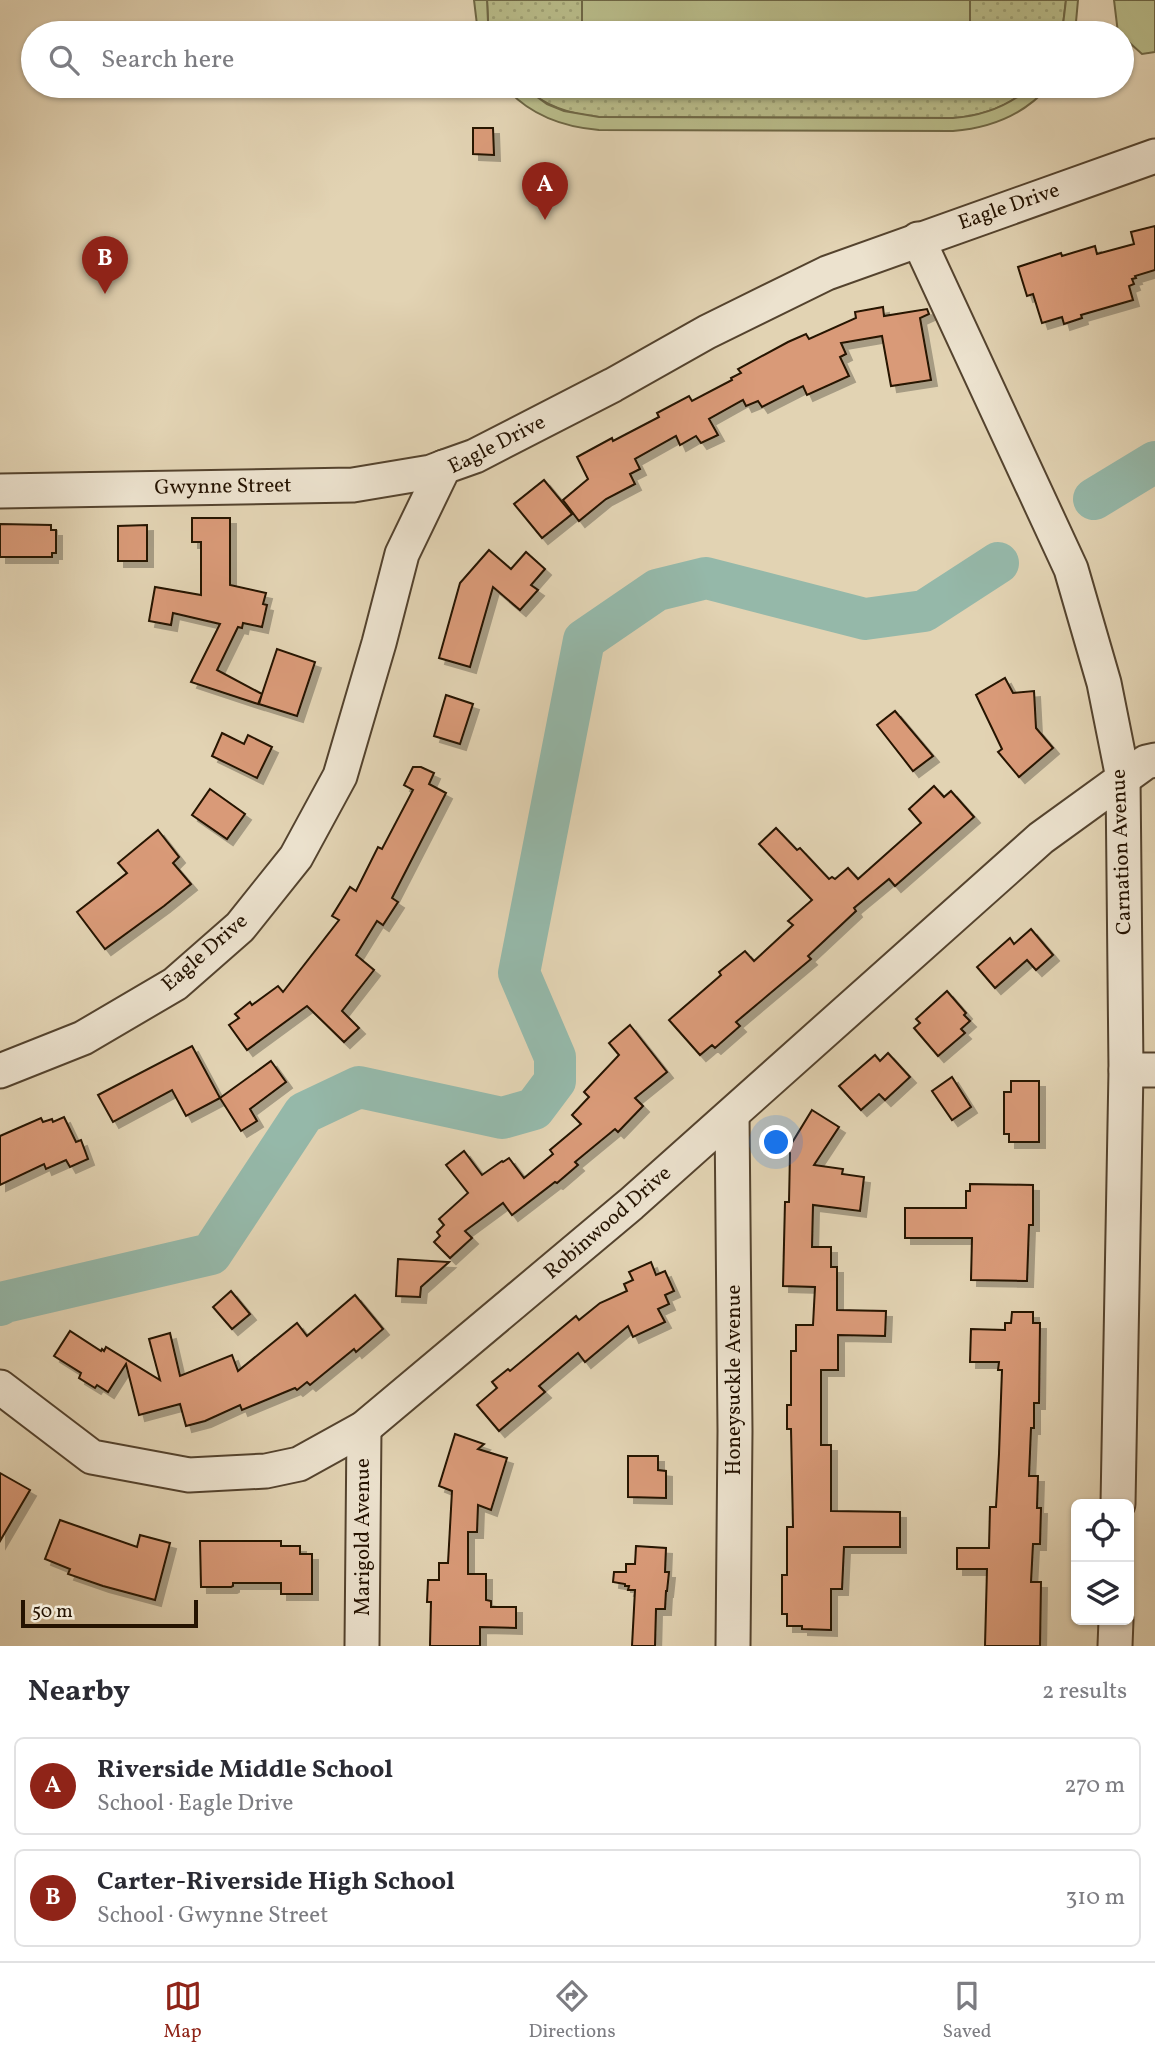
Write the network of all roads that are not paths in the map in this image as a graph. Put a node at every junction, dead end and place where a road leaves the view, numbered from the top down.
1 (1155, 156) edge
2 (918, 239) junction
3 (444, 467) junction
4 (0, 491) edge
5 (1155, 760) edge
6 (1124, 778) junction
7 (1140, 1070) edge
8 (0, 1071) edge
9 (732, 1115) junction
10 (0, 1387) edge
11 (364, 1428) junction
12 (1118, 1499) edge
13 (1116, 1625) edge
14 (362, 1646) edge
15 (733, 1646) edge
16 (1115, 1646) edge

1 - 2 street, Eagle Drive
2 - 3 street, Eagle Drive
2 - 6 street, Carnation Avenue
3 - 4 street, Gwynne Street
3 - 8 street, Eagle Drive
5 - 6 street, Robinwood Drive
6 - 7 street, Carnation Avenue
6 - 9 street, Robinwood Drive
7 - 12 street, Carnation Avenue
9 - 11 street, Robinwood Drive
9 - 15 street, Honeysuckle Avenue
10 - 11 street, Robinwood Drive
11 - 14 street, Marigold Avenue
13 - 16 street

